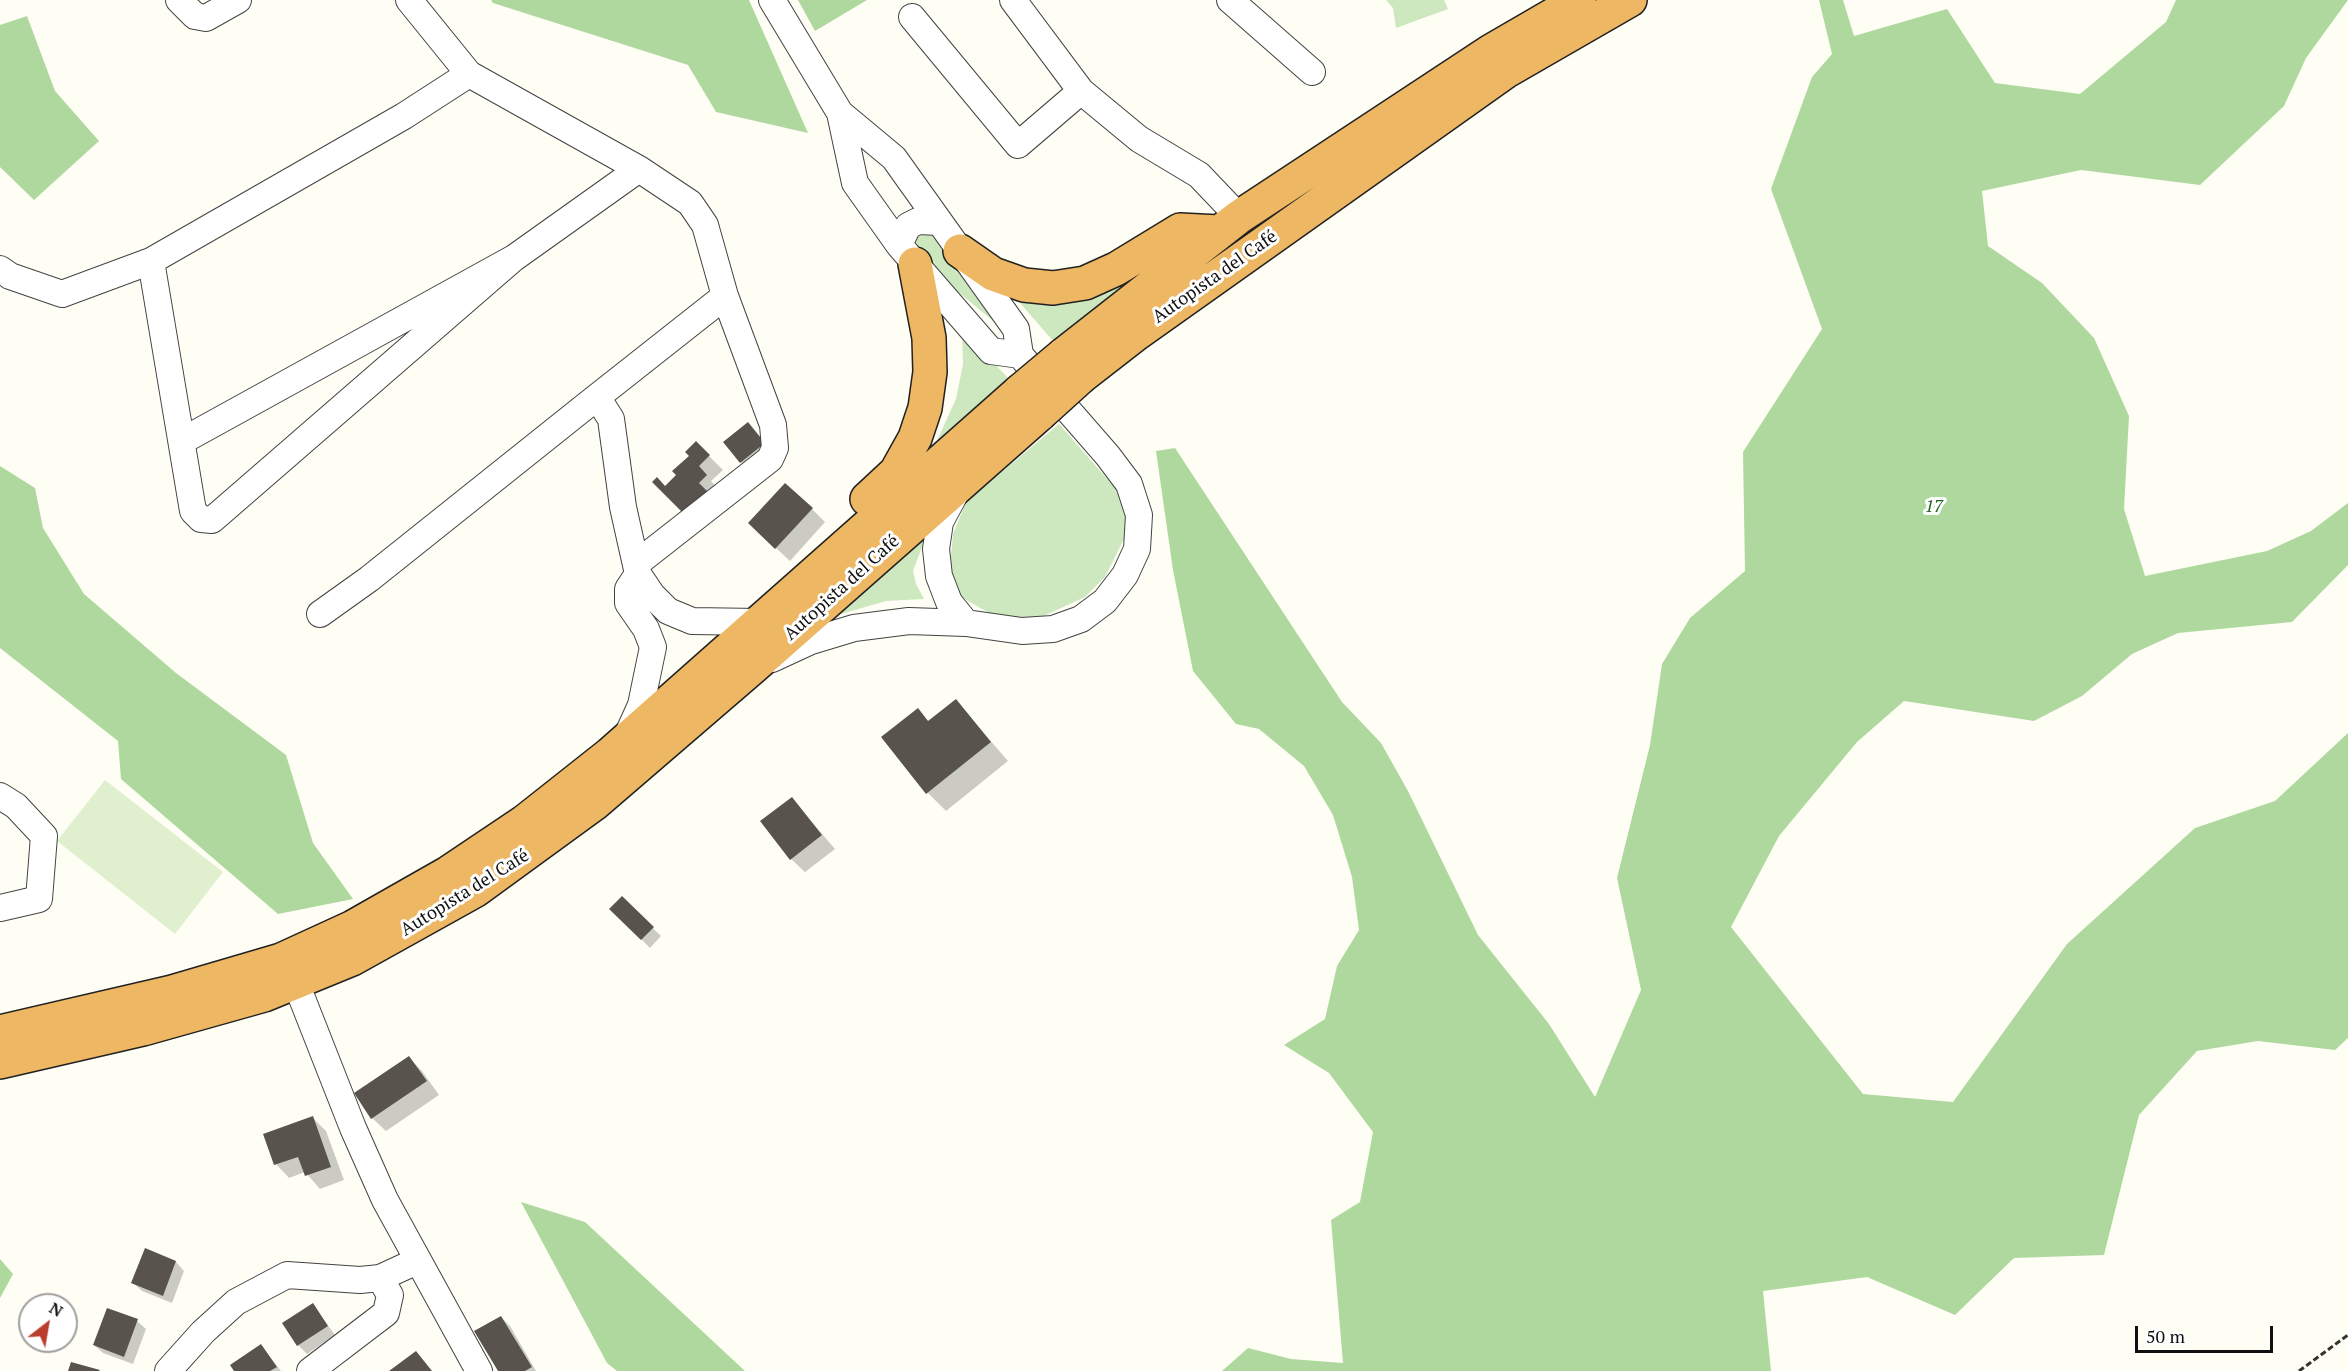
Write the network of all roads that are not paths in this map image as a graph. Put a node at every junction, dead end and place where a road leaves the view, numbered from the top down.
1 (179, 0) edge
2 (238, 0) edge
3 (409, 0) edge
4 (772, 0) edge
5 (1013, 0) edge
6 (1230, 0) edge
7 (1579, 0) edge
8 (1630, 0) edge
9 (912, 17) dead end
10 (1312, 72) dead end
11 (470, 74) junction
12 (1081, 91) junction
13 (840, 113) junction
14 (639, 169) junction
15 (939, 222) junction
16 (1229, 225) junction
17 (960, 251) junction
18 (907, 254) junction
19 (514, 258) junction
20 (151, 261) junction
21 (0, 270) edge
22 (725, 296) junction
23 (1020, 355) junction
24 (1072, 365) junction
25 (597, 397) junction
26 (1030, 402) junction
27 (182, 441) junction
28 (968, 476) junction
29 (848, 544) junction
30 (637, 569) junction
31 (320, 614) dead end
32 (759, 622) junction
33 (966, 623) junction
34 (752, 668) junction
35 (625, 741) junction
36 (0, 796) edge
37 (0, 908) edge
38 (296, 983) junction
39 (0, 1032) edge
40 (0, 1062) edge
41 (417, 1261) junction
42 (380, 1278) junction
43 (168, 1371) edge
44 (310, 1371) edge
45 (479, 1371) edge

1 - 2 street
3 - 11 street
4 - 13 street
5 - 12 street
6 - 10 street
7 - 16 highway, Autopista del Café
8 - 24 highway, Autopista del Café
9 - 12 street
11 - 14 street
11 - 20 street
12 - 16 street
13 - 15 street
13 - 18 street
14 - 19 street
14 - 22 street
15 - 17 street
15 - 18 street
16 - 17 highway
16 - 24 highway, Autopista del Café
17 - 23 street
18 - 23 street
18 - 29 highway
19 - 27 street
19 - 27 street
20 - 21 street
20 - 27 street
22 - 25 street
22 - 30 street
23 - 33 street
24 - 26 highway, Autopista del Café, bridge
25 - 30 street
25 - 31 street
26 - 28 highway, Autopista del Café
26 - 29 highway, Autopista del Café
28 - 33 street
28 - 34 highway, Autopista del Café
29 - 32 highway, Autopista del Café
30 - 32 street
30 - 35 street
32 - 35 highway, Autopista del Café
33 - 34 street
34 - 38 highway, Autopista del Café
35 - 39 highway, Autopista del Café
36 - 37 street
38 - 40 highway, Autopista del Café
38 - 41 street
41 - 42 street
41 - 45 street
42 - 43 street
42 - 44 street

